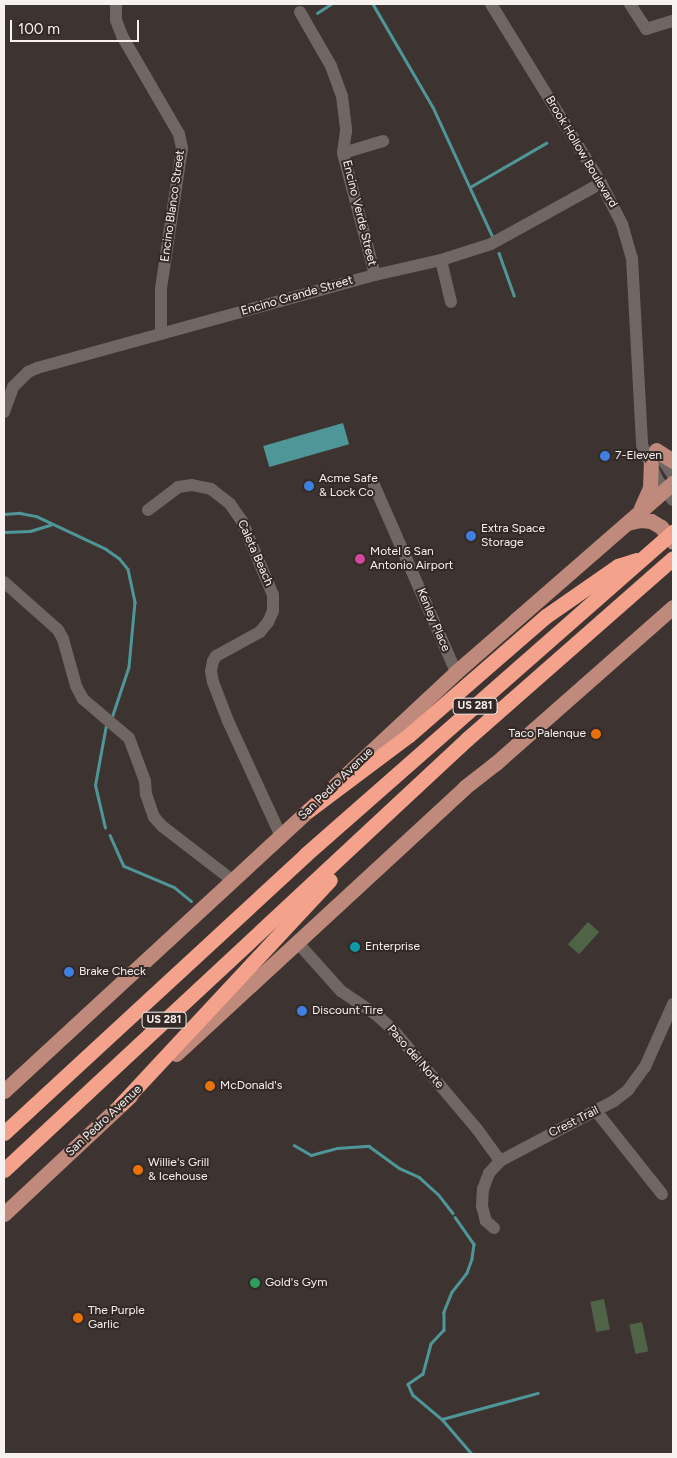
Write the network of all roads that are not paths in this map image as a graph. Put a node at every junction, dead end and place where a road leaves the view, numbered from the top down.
1 (116, 4) edge
2 (491, 4) edge
3 (630, 4) edge
4 (300, 12) dead end
5 (673, 21) edge
6 (383, 141) dead end
7 (344, 153) junction
8 (601, 183) junction
9 (441, 260) junction
10 (375, 275) junction
11 (451, 302) dead end
12 (161, 334) junction
13 (4, 412) edge
14 (653, 457) junction
15 (673, 460) edge
16 (673, 475) edge
17 (374, 485) dead end
18 (671, 491) edge
19 (148, 510) dead end
20 (631, 519) junction
21 (673, 532) edge
22 (673, 542) edge
23 (649, 552) junction
24 (670, 560) edge
25 (4, 582) edge
26 (673, 607) edge
27 (456, 672) junction
28 (467, 738) junction
29 (309, 810) junction
30 (281, 836) junction
31 (232, 880) junction
32 (297, 942) junction
33 (673, 1004) edge
34 (4, 1091) edge
35 (121, 1104) junction
36 (596, 1111) junction
37 (4, 1132) edge
38 (500, 1161) junction
39 (4, 1170) edge
40 (662, 1194) dead end
41 (4, 1214) edge
42 (494, 1228) dead end

1 - 12 street, Encino Blanco Street
2 - 8 street, Brook Hollow Boulevard
3 - 5 street
4 - 7 street, Encino Verde Street
6 - 7 street
7 - 10 street, Encino Verde Street
8 - 9 street, Encino Grande Street
8 - 14 street, Brook Hollow Boulevard
9 - 10 street, Encino Grande Street
9 - 11 street
10 - 12 street, Encino Grande Street
12 - 13 street, Encino Grande Street
14 - 15 main road
14 - 16 street, Brook Hollow Boulevard
14 - 18 street, Brook Hollow Boulevard
14 - 20 main road
17 - 27 street, Kenley Place
18 - 20 main road, San Pedro Avenue
19 - 30 street, Caleta Beach
20 - 22 main road
20 - 27 main road, San Pedro Avenue
21 - 23 highway, US 281
23 - 29 highway
23 - 37 highway, US 281
24 - 28 highway, US 281
25 - 31 street
26 - 32 main road, San Pedro Avenue
27 - 29 main road, San Pedro Avenue
28 - 35 highway
28 - 39 highway, US 281
29 - 30 main road, San Pedro Avenue
30 - 31 main road, San Pedro Avenue
31 - 34 main road, San Pedro Avenue
32 - 35 main road, San Pedro Avenue
32 - 38 street, Paso del Norte
33 - 36 street, Crest Trail
35 - 41 main road, San Pedro Avenue
36 - 38 street, Crest Trail
36 - 40 street
38 - 42 street, Crest Trail

